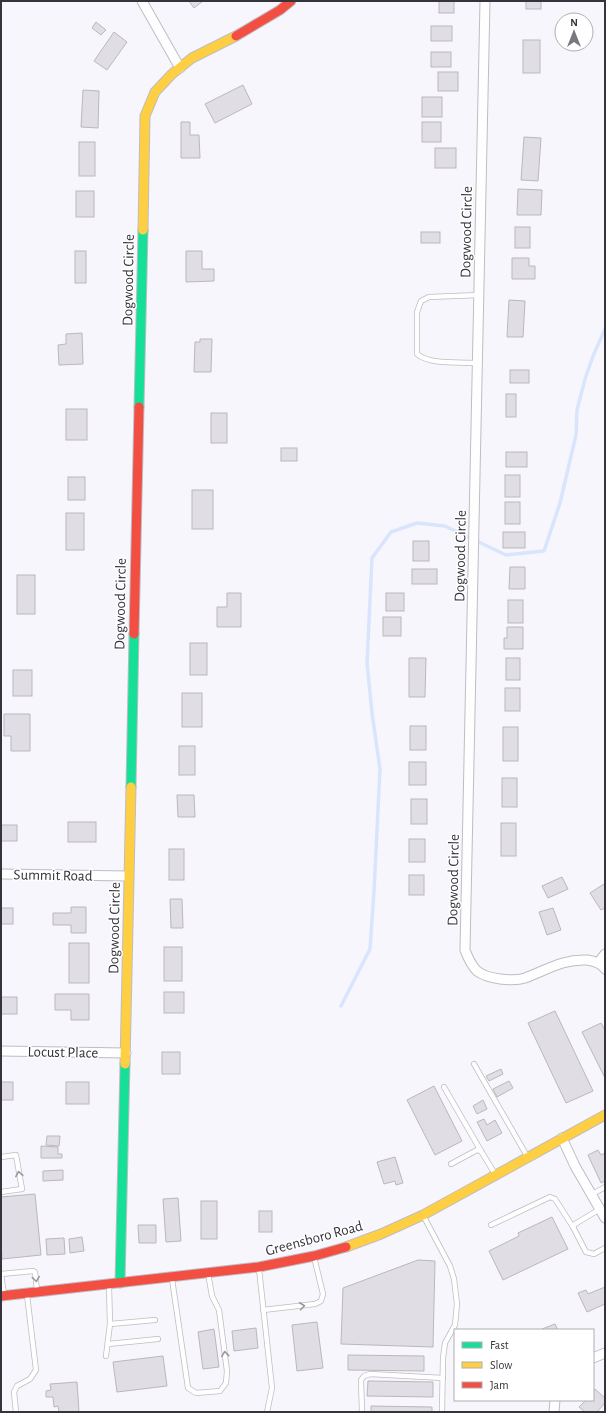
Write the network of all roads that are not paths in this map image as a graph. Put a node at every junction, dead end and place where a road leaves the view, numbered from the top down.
1 (142, 1) edge
2 (291, 1) edge
3 (485, 1) edge
4 (180, 68) junction
5 (479, 295) junction
6 (478, 363) junction
7 (1, 874) edge
8 (128, 876) junction
9 (605, 954) edge
10 (602, 966) edge
11 (1, 1051) edge
12 (126, 1052) junction
13 (474, 1064) dead end
14 (444, 1087) dead end
15 (605, 1115) edge
16 (562, 1138) junction
17 (481, 1151) junction
18 (1, 1156) edge
19 (528, 1157) junction
20 (451, 1164) dead end
21 (496, 1175) junction
22 (605, 1187) edge
23 (1, 1192) edge
24 (592, 1194) junction
25 (600, 1209) junction
26 (423, 1215) junction
27 (605, 1218) edge
28 (491, 1225) dead end
29 (573, 1228) junction
30 (605, 1248) edge
31 (314, 1256) junction
32 (259, 1267) junction
33 (208, 1273) junction
34 (1, 1274) edge
35 (172, 1277) junction
36 (120, 1282) junction
37 (108, 1284) junction
38 (37, 1292) junction
39 (26, 1294) junction
40 (2, 1296) edge
41 (263, 1310) junction
42 (155, 1320) dead end
43 (110, 1324) junction
44 (158, 1339) dead end
45 (108, 1344) junction
46 (605, 1353) edge
47 (106, 1356) dead end
48 (594, 1358) edge
49 (443, 1378) junction
50 (555, 1401) edge
51 (16, 1412) edge
52 (267, 1412) edge
53 (362, 1412) edge
54 (442, 1412) edge
55 (554, 1412) edge

1 - 4 street
2 - 4 street, Dogwood Circle
3 - 5 street, Dogwood Circle
4 - 8 street, Dogwood Circle
5 - 6 street, Dogwood Circle
5 - 6 lane
6 - 10 street, Dogwood Circle
7 - 8 street, Summit Road
8 - 12 street, Dogwood Circle
9 - 10 street
11 - 12 street, Locust Place
12 - 36 street, Dogwood Circle
13 - 19 lane
14 - 17 lane
15 - 16 street, Greensboro Road
16 - 19 street, Greensboro Road
16 - 24 street
17 - 20 lane
17 - 21 lane
23 -> 18 lane
19 - 21 street, Greensboro Road
21 - 26 street, Greensboro Road
22 - 24 lane
24 - 25 street
25 - 27 street
25 - 29 lane
26 - 31 street, Greensboro Road
26 - 49 lane
28 - 29 lane
29 - 30 lane
31 - 32 street, Greensboro Road
41 -> 31 lane
32 - 33 street, Greensboro Road
32 - 41 lane
33 - 35 street, Greensboro Road
35 -> 33 lane
34 -> 38 lane
34 - 40 lane
35 - 36 street, Greensboro Road
36 - 37 street, Greensboro Road
37 - 38 street, Greensboro Road
37 - 43 lane
38 - 39 street, Greensboro Road
39 - 40 street, Greensboro Road
39 - 51 lane
41 - 52 lane
42 - 43 lane
43 - 45 lane
44 - 45 lane
45 - 47 lane
46 - 48 street
49 - 53 lane
49 - 54 lane
50 - 55 street

